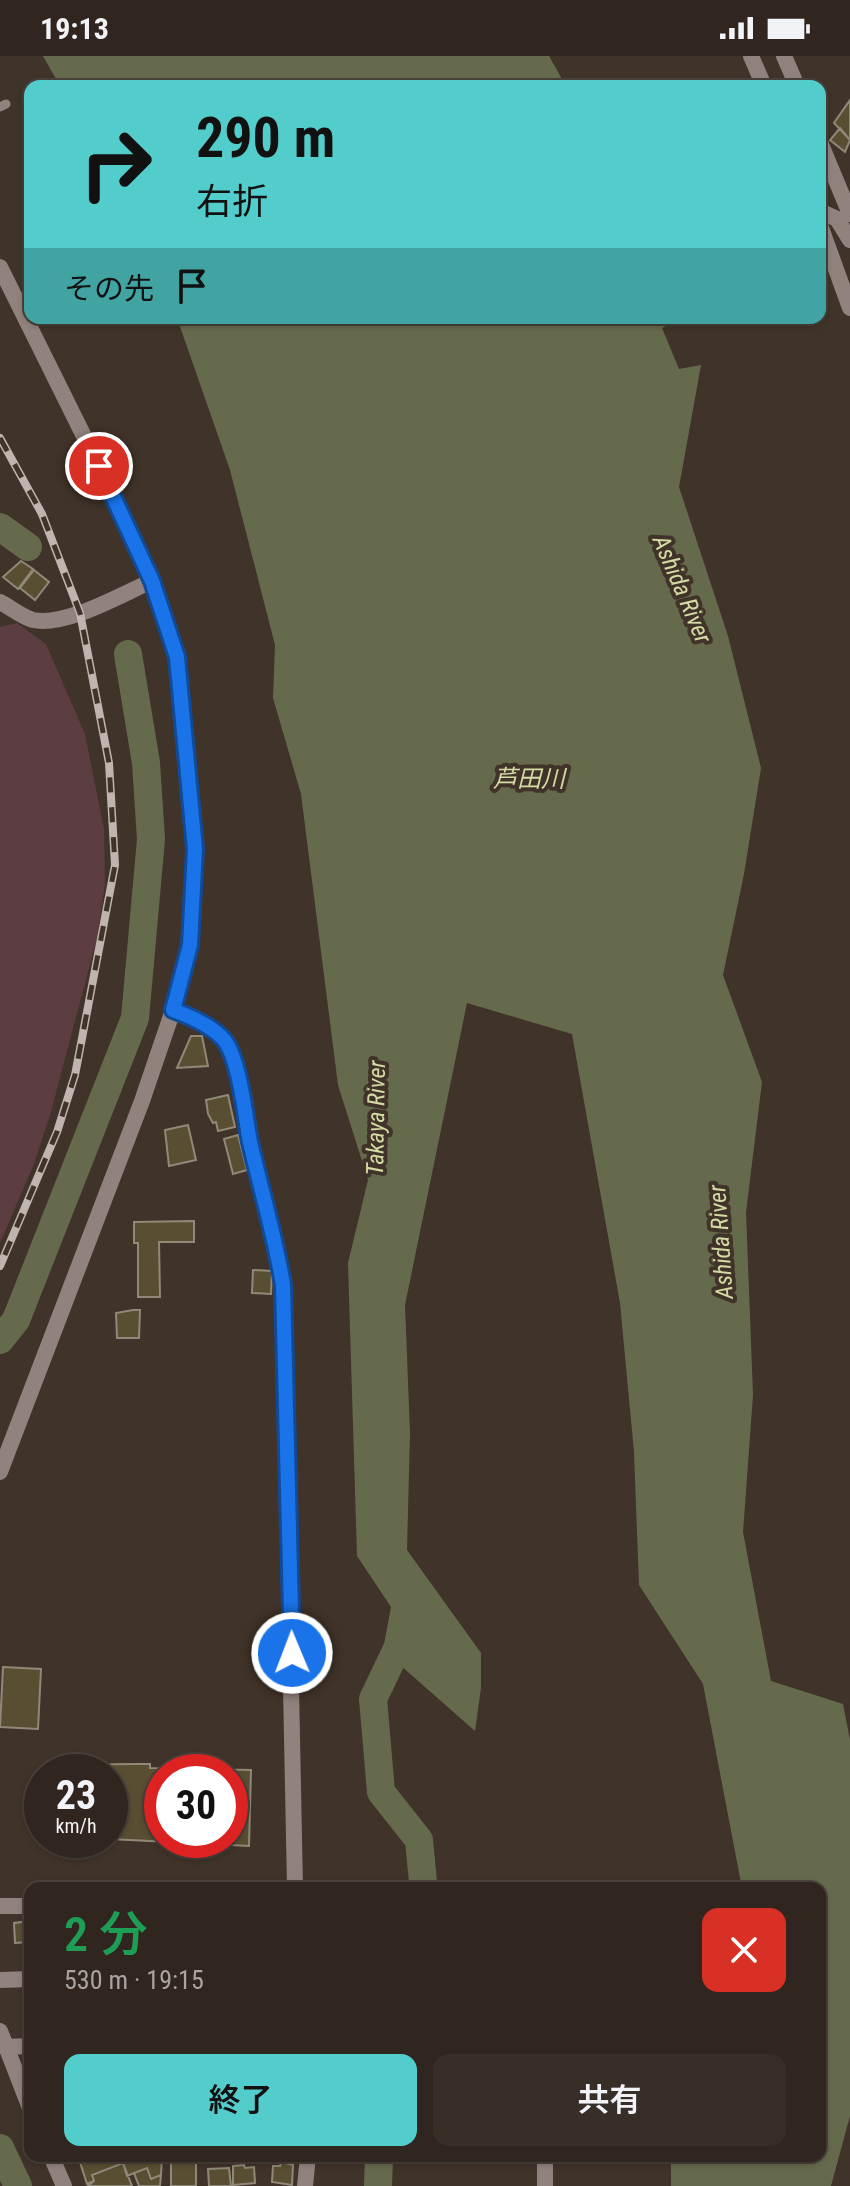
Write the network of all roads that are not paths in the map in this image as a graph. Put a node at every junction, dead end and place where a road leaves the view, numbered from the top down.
1 (751, 56) edge
2 (784, 56) edge
3 (761, 80) edge
4 (794, 80) edge
5 (826, 156) edge
6 (826, 214) edge
7 (850, 214) edge
8 (850, 240) edge
9 (826, 242) edge
10 (0, 267) edge
11 (850, 308) edge
12 (24, 315) edge
13 (28, 324) edge
14 (152, 581) junction
15 (0, 602) edge
16 (173, 1010) junction
17 (0, 1472) edge
18 (295, 1882) edge
19 (0, 1906) edge
20 (24, 1906) edge
21 (24, 1979) edge
22 (0, 1980) edge
23 (2, 2039) edge
24 (24, 2044) edge
25 (24, 2093) edge
26 (54, 2162) edge
27 (307, 2162) edge
28 (545, 2162) edge
29 (64, 2186) edge
30 (305, 2186) edge
31 (545, 2186) edge

1 - 3 street
2 - 4 street
5 - 7 street
6 - 8 street
9 - 11 street
10 - 12 street
13 - 14 street
14 - 15 street
14 - 16 street
16 - 17 street
16 - 18 street
19 - 20 street
21 - 22 street
23 - 24 street
23 - 25 street
26 - 29 street
27 - 30 street
28 - 31 street

